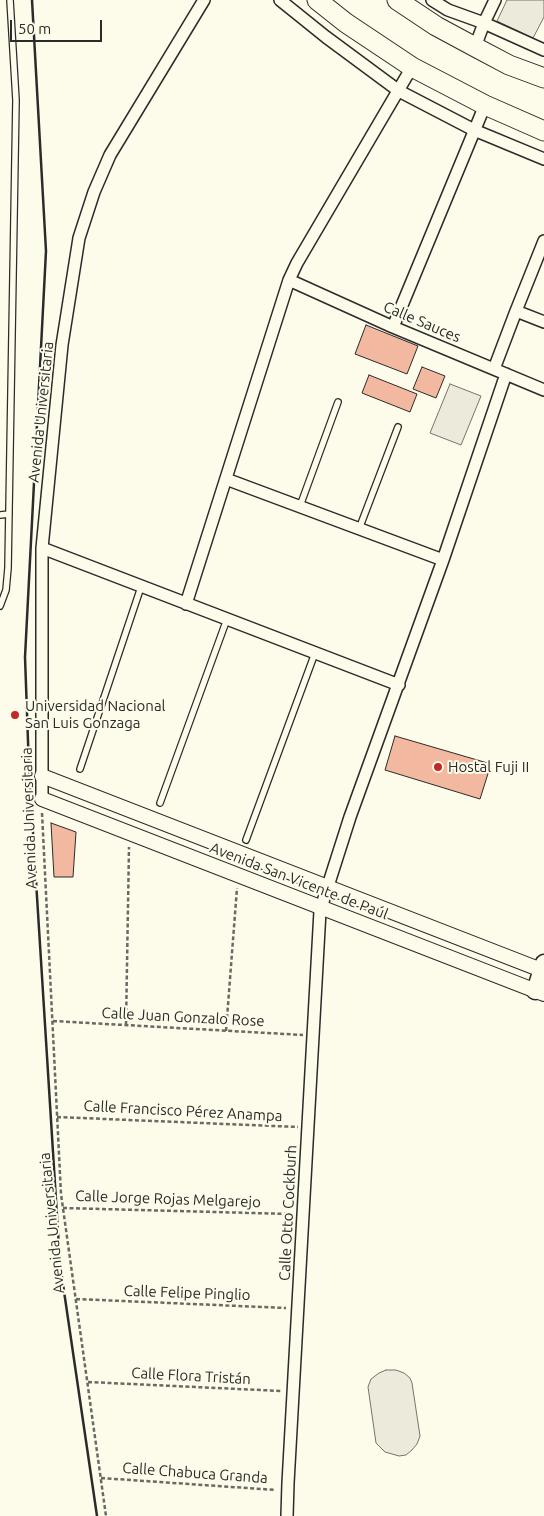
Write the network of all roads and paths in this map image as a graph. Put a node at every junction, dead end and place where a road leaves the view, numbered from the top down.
1 (10, 0) edge
2 (204, 0) edge
3 (280, 0) edge
4 (318, 0) edge
5 (398, 0) edge
6 (432, 0) edge
7 (495, 0) edge
8 (484, 23) junction
9 (475, 47) junction
10 (544, 50) edge
11 (412, 67) junction
12 (544, 78) edge
13 (399, 91) junction
14 (485, 105) junction
15 (474, 130) junction
16 (544, 131) edge
17 (544, 159) edge
18 (544, 240) edge
19 (289, 280) junction
20 (516, 311) junction
21 (544, 322) edge
22 (393, 327) junction
23 (494, 369) junction
24 (506, 374) junction
25 (544, 390) edge
26 (338, 402) dead end
27 (398, 426) dead end
28 (226, 479) junction
29 (300, 506) junction
30 (9, 514) junction
31 (0, 515) edge
32 (359, 529) junction
33 (42, 548) junction
34 (443, 560) junction
35 (141, 587) junction
36 (186, 604) junction
37 (0, 606) edge
38 (227, 619) junction
39 (315, 652) junction
40 (399, 684) junction
41 (80, 769) dead end
42 (42, 776) junction
43 (42, 799) junction
44 (160, 803) dead end
45 (129, 833) junction
46 (246, 840) dead end
47 (238, 875) junction
48 (543, 968) edge
49 (540, 992) edge
50 (52, 1021) junction
51 (126, 1025) junction
52 (226, 1031) junction
53 (313, 1035) junction
54 (57, 1117) junction
55 (308, 1128) junction
56 (63, 1208) junction
57 (303, 1215) junction
58 (76, 1299) junction
59 (298, 1308) junction
60 (88, 1382) junction
61 (293, 1392) junction
62 (101, 1478) junction
63 (288, 1491) junction
64 (106, 1516) edge
65 (287, 1516) edge

1 - 30 lane
2 - 33 street, Avenida Universitaria
3 - 13 street
4 - 11 highway
5 - 9 highway
6 - 8 street
7 - 8 street
8 - 9 street
8 - 10 street
9 - 12 highway
11 - 13 street
11 - 14 highway
13 - 15 street
13 - 19 street
14 - 15 street
14 - 16 highway
15 - 17 street
15 - 22 street
18 - 20 street
19 - 22 street, Calle Sauces
19 - 28 street
20 - 21 street
20 - 23 street
22 - 23 street, Calle Sauces
23 - 24 street, Calle Sauces
24 - 25 street, Calle Sauces
24 - 34 street, Calle Otto Cockburh
26 - 29 lane
27 - 32 lane
28 - 29 street
28 - 36 street
29 - 32 street
30 - 31 lane
30 - 37 lane
32 - 34 street
33 - 35 street
33 - 42 street, Avenida Universitaria
34 - 40 street, Calle Otto Cockburh
35 - 36 street
35 - 41 lane
36 - 38 street
38 - 39 street
38 - 44 lane
39 - 40 street
39 - 46 lane
40 - 53 street, Calle Otto Cockburh
42 - 43 street, Avenida Universitaria
42 - 48 street, Avenida San Vicente de Paúl
43 - 45 street, Avenida San Vicente de Paúl
43 - 50 path, Avenida Universitaria
45 - 47 street, Avenida San Vicente de Paúl
45 - 51 path
47 - 49 street, Avenida San Vicente de Paúl
47 - 52 path
48 - 49 main road
50 - 51 path, Calle Juan Gonzalo Rose
50 - 54 path, Avenida Universitaria
51 - 52 path, Calle Juan Gonzalo Rose
52 - 53 path, Calle Juan Gonzalo Rose
53 - 55 street, Calle Otto Cockburh
54 - 55 path, Calle Francisco Pérez Anampa
54 - 56 path, Avenida Universitaria
55 - 57 street, Calle Otto Cockburh
56 - 57 path, Calle Jorge Rojas Melgarejo
56 - 58 path, Avenida Universitaria
57 - 59 street, Calle Otto Cockburh
58 - 59 path, Calle Felipe Pinglio
58 - 60 path, Avenida Universitaria
59 - 61 street, Calle Otto Cockburh
60 - 61 path, Calle Flora Tristán
60 - 62 path, Avenida Universitaria
61 - 63 street, Calle Otto Cockburh
62 - 63 path, Calle Chabuca Granda
62 - 64 path, Avenida Universitaria
63 - 65 street, Calle Otto Cockburh

